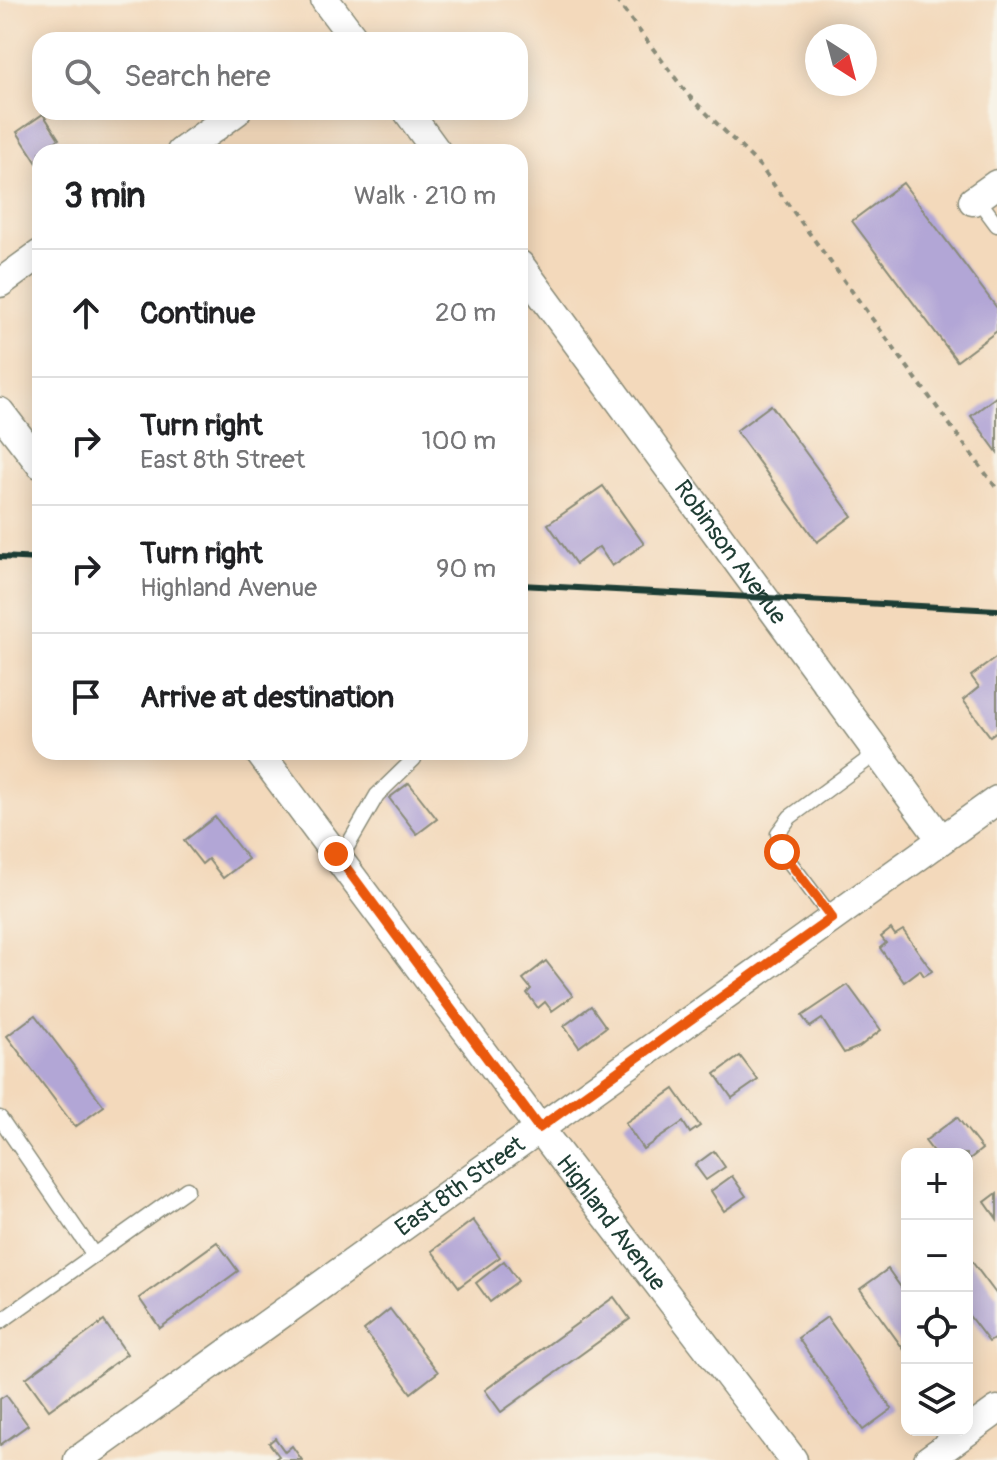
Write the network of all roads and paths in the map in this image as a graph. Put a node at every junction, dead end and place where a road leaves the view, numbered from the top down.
1 (325, 0) edge
2 (616, 0) edge
3 (343, 32) edge
4 (225, 120) edge
5 (414, 120) edge
6 (192, 144) edge
7 (431, 144) edge
8 (982, 194) edge
9 (997, 225) edge
10 (32, 260) edge
11 (528, 276) edge
12 (0, 283) edge
13 (0, 412) edge
14 (32, 454) edge
15 (997, 489) edge
16 (878, 752) junction
17 (265, 760) edge
18 (413, 760) edge
19 (997, 800) edge
20 (941, 839) junction
21 (340, 859) junction
22 (832, 918) junction
23 (0, 1118) edge
24 (539, 1128) junction
25 (187, 1189) dead end
26 (94, 1255) junction
27 (0, 1322) edge
28 (997, 1410) edge
29 (78, 1460) edge
30 (793, 1460) edge
31 (928, 1460) edge

1 - 3 street
2 - 15 path
4 - 6 street
5 - 7 street
8 - 9 lane
10 - 12 street
11 - 16 street, Robinson Avenue
13 - 14 street
16 - 20 street, Robinson Avenue
16 - 22 lane
17 - 21 street, Highland Avenue
18 - 21 lane
19 - 20 street, East 8th Street
20 - 22 street, East 8th Street
21 - 24 street, Highland Avenue
22 - 24 street, East 8th Street
23 - 26 lane
24 - 29 street, East 8th Street
24 - 30 street, Highland Avenue
25 - 26 lane
26 - 27 lane
28 - 31 street

